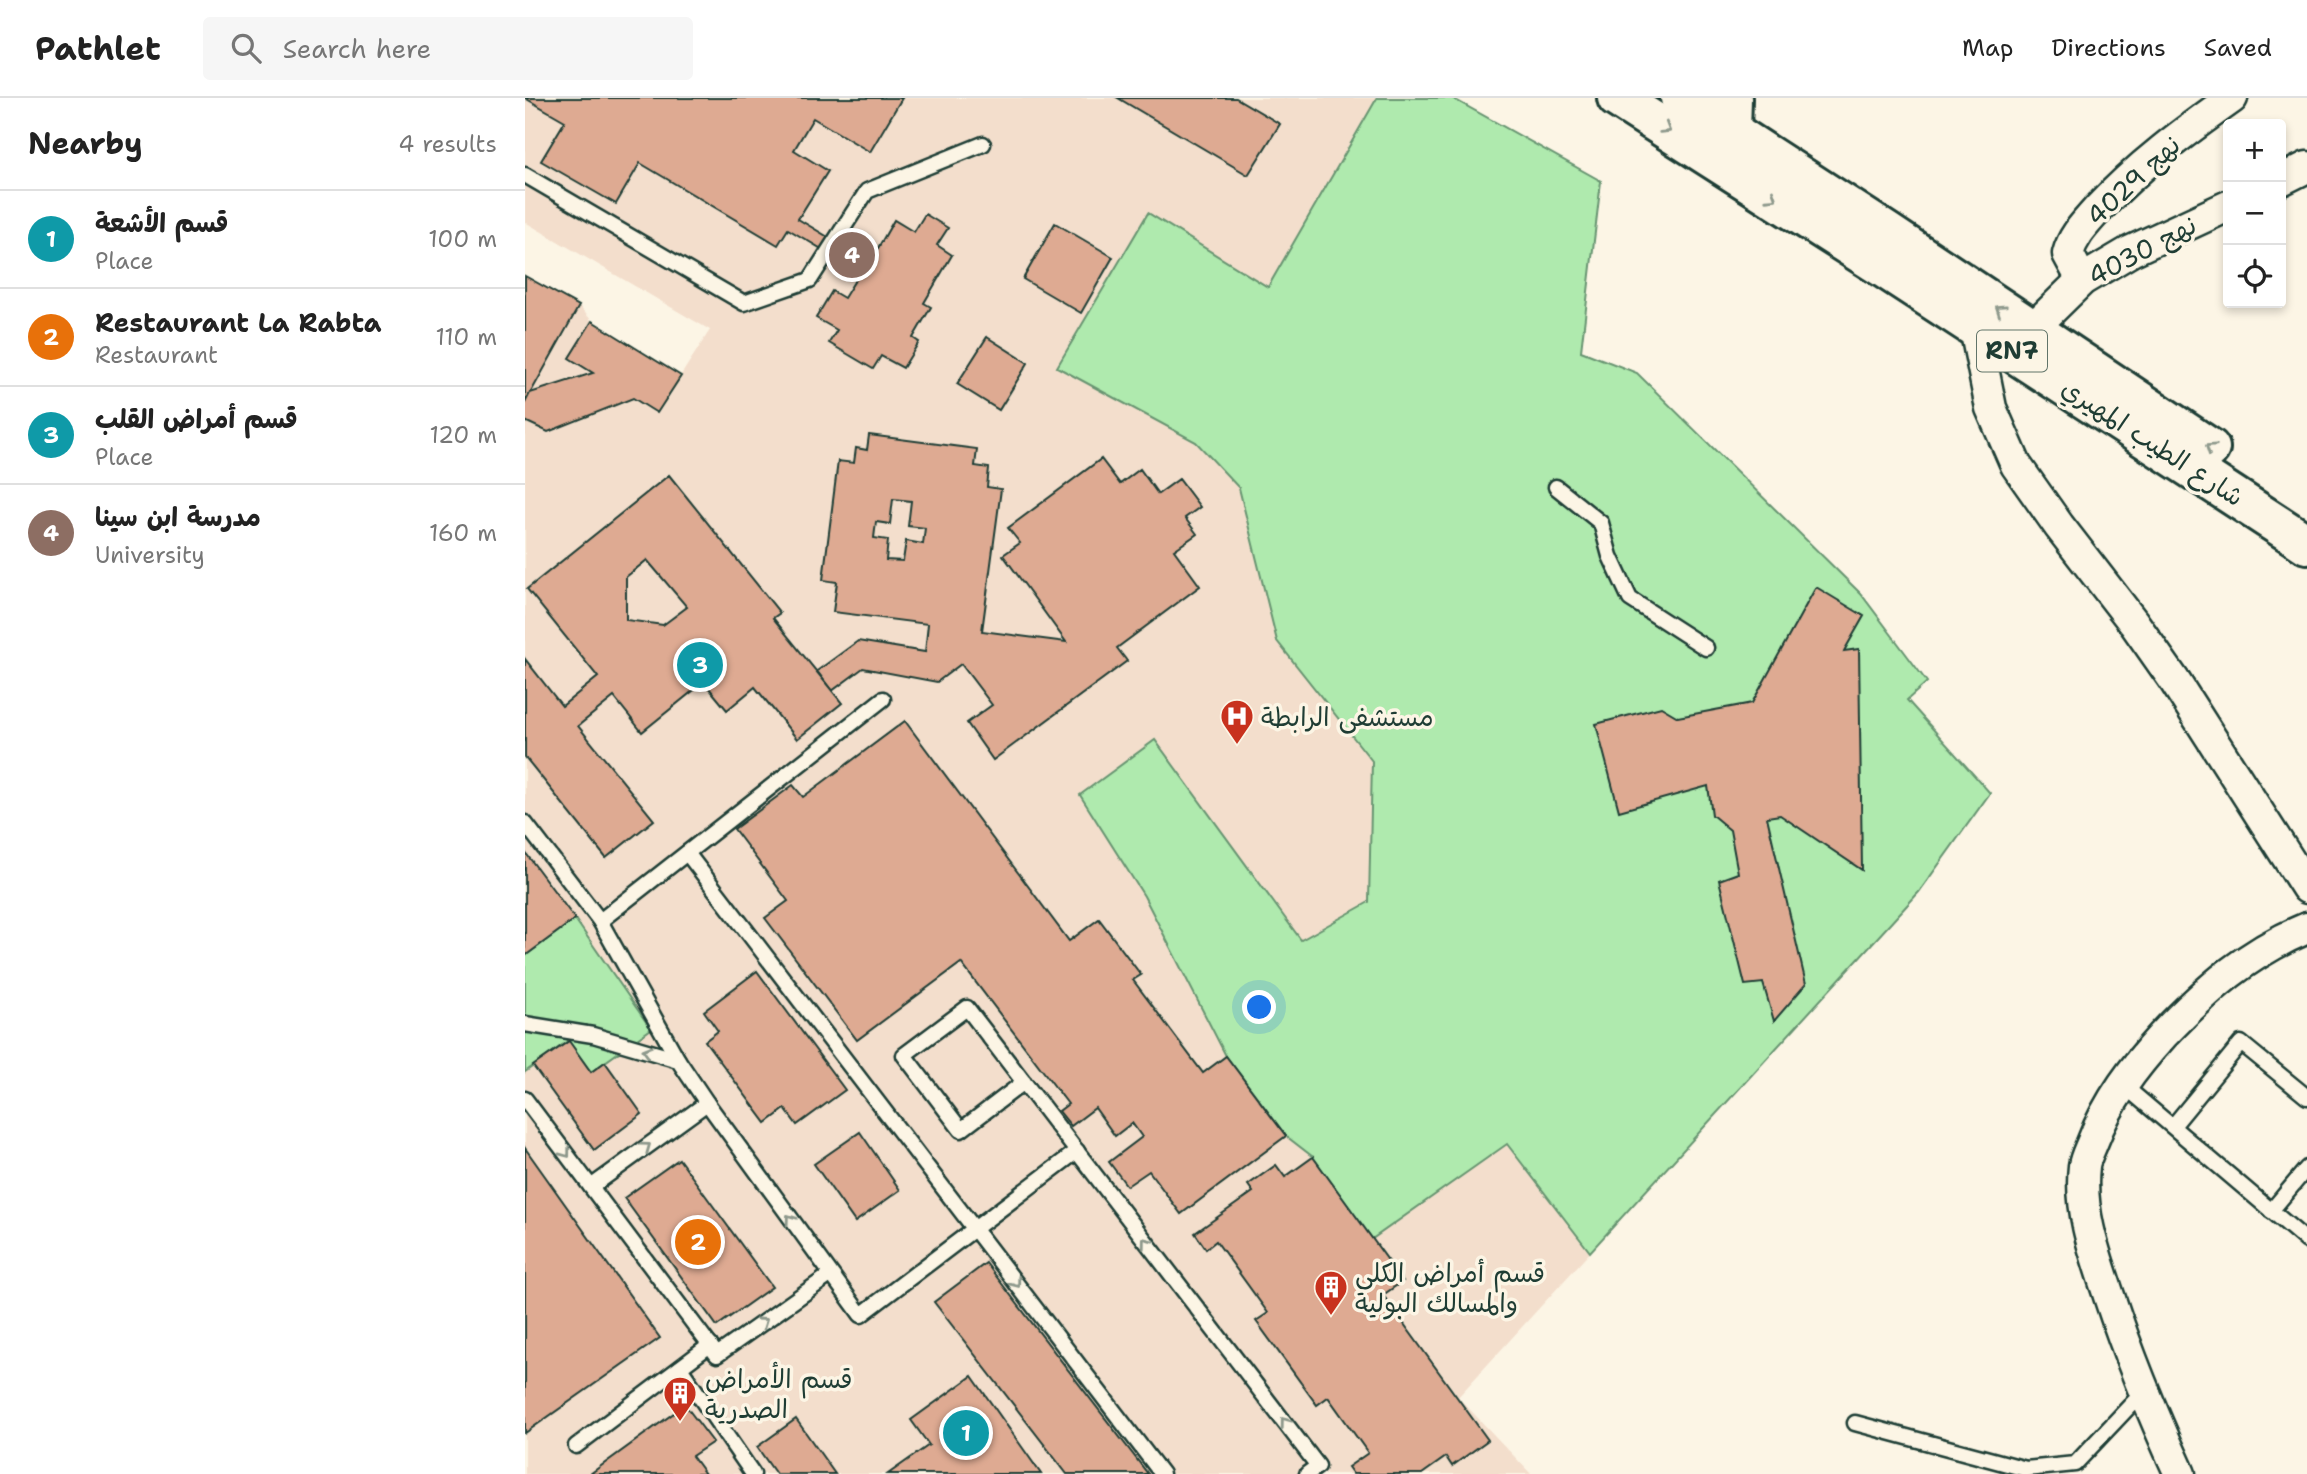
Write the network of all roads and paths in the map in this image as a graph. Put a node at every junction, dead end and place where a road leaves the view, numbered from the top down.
1 (1617, 98) edge
2 (1680, 98) edge
3 (2232, 98) edge
4 (1726, 130) edge
5 (983, 144) dead end
6 (2307, 167) edge
7 (525, 175) edge
8 (2286, 178) edge
9 (2223, 208) edge
10 (2082, 280) junction
11 (1975, 328) junction
12 (2031, 330) junction
13 (1556, 487) dead end
14 (2307, 514) edge
15 (2307, 544) edge
16 (1706, 648) dead end
17 (883, 699) dead end
18 (525, 823) edge
19 (687, 853) junction
20 (2307, 888) edge
21 (600, 921) junction
22 (2307, 928) edge
23 (525, 1024) edge
24 (678, 1060) junction
25 (1024, 1082) junction
26 (2122, 1084) junction
27 (2307, 1097) edge
28 (525, 1099) edge
29 (707, 1104) junction
30 (2173, 1126) junction
31 (1077, 1151) junction
32 (2307, 1168) edge
33 (591, 1187) junction
34 (2271, 1211) junction
35 (975, 1228) junction
36 (2307, 1241) edge
37 (830, 1275) junction
38 (710, 1345) junction
39 (680, 1368) junction
40 (2143, 1392) junction
41 (1855, 1423) dead end
42 (576, 1446) dead end
43 (1314, 1471) edge
44 (753, 1474) edge
45 (1163, 1474) edge
46 (2180, 1474) edge

1 -> 4 main road, RN7
2 - 4 main road, RN7
3 - 10 street, نهج 4029
4 -> 11 main road, شارع الطيب المهيري / RN7
12 -> 4 main road, شارع الطيب المهيري / RN7
5 - 7 lane
6 - 8 street
9 - 10 street, نهج 4030
10 - 12 street, نهج 4030
11 - 15 main road, شارع الطيب المهيري / RN7
11 - 20 street
14 -> 12 main road, شارع الطيب المهيري / RN7
13 - 16 lane
17 - 19 lane
18 - 21 lane
19 - 21 lane
19 - 35 lane
21 - 24 lane
22 - 26 street
24 -> 23 lane
24 - 29 lane
25 - 25 lane
25 - 31 lane
26 - 30 lane
26 - 40 street
27 - 30 lane
28 -> 33 lane
33 -> 29 lane
37 -> 29 lane
30 - 34 lane
31 - 35 lane
43 -> 31 lane
32 - 34 lane
33 - 38 lane
34 - 36 lane
35 - 37 lane
35 -> 45 lane
38 -> 37 lane
38 - 39 lane
39 - 42 lane
39 - 44 lane
40 - 41 lane
40 - 46 street

